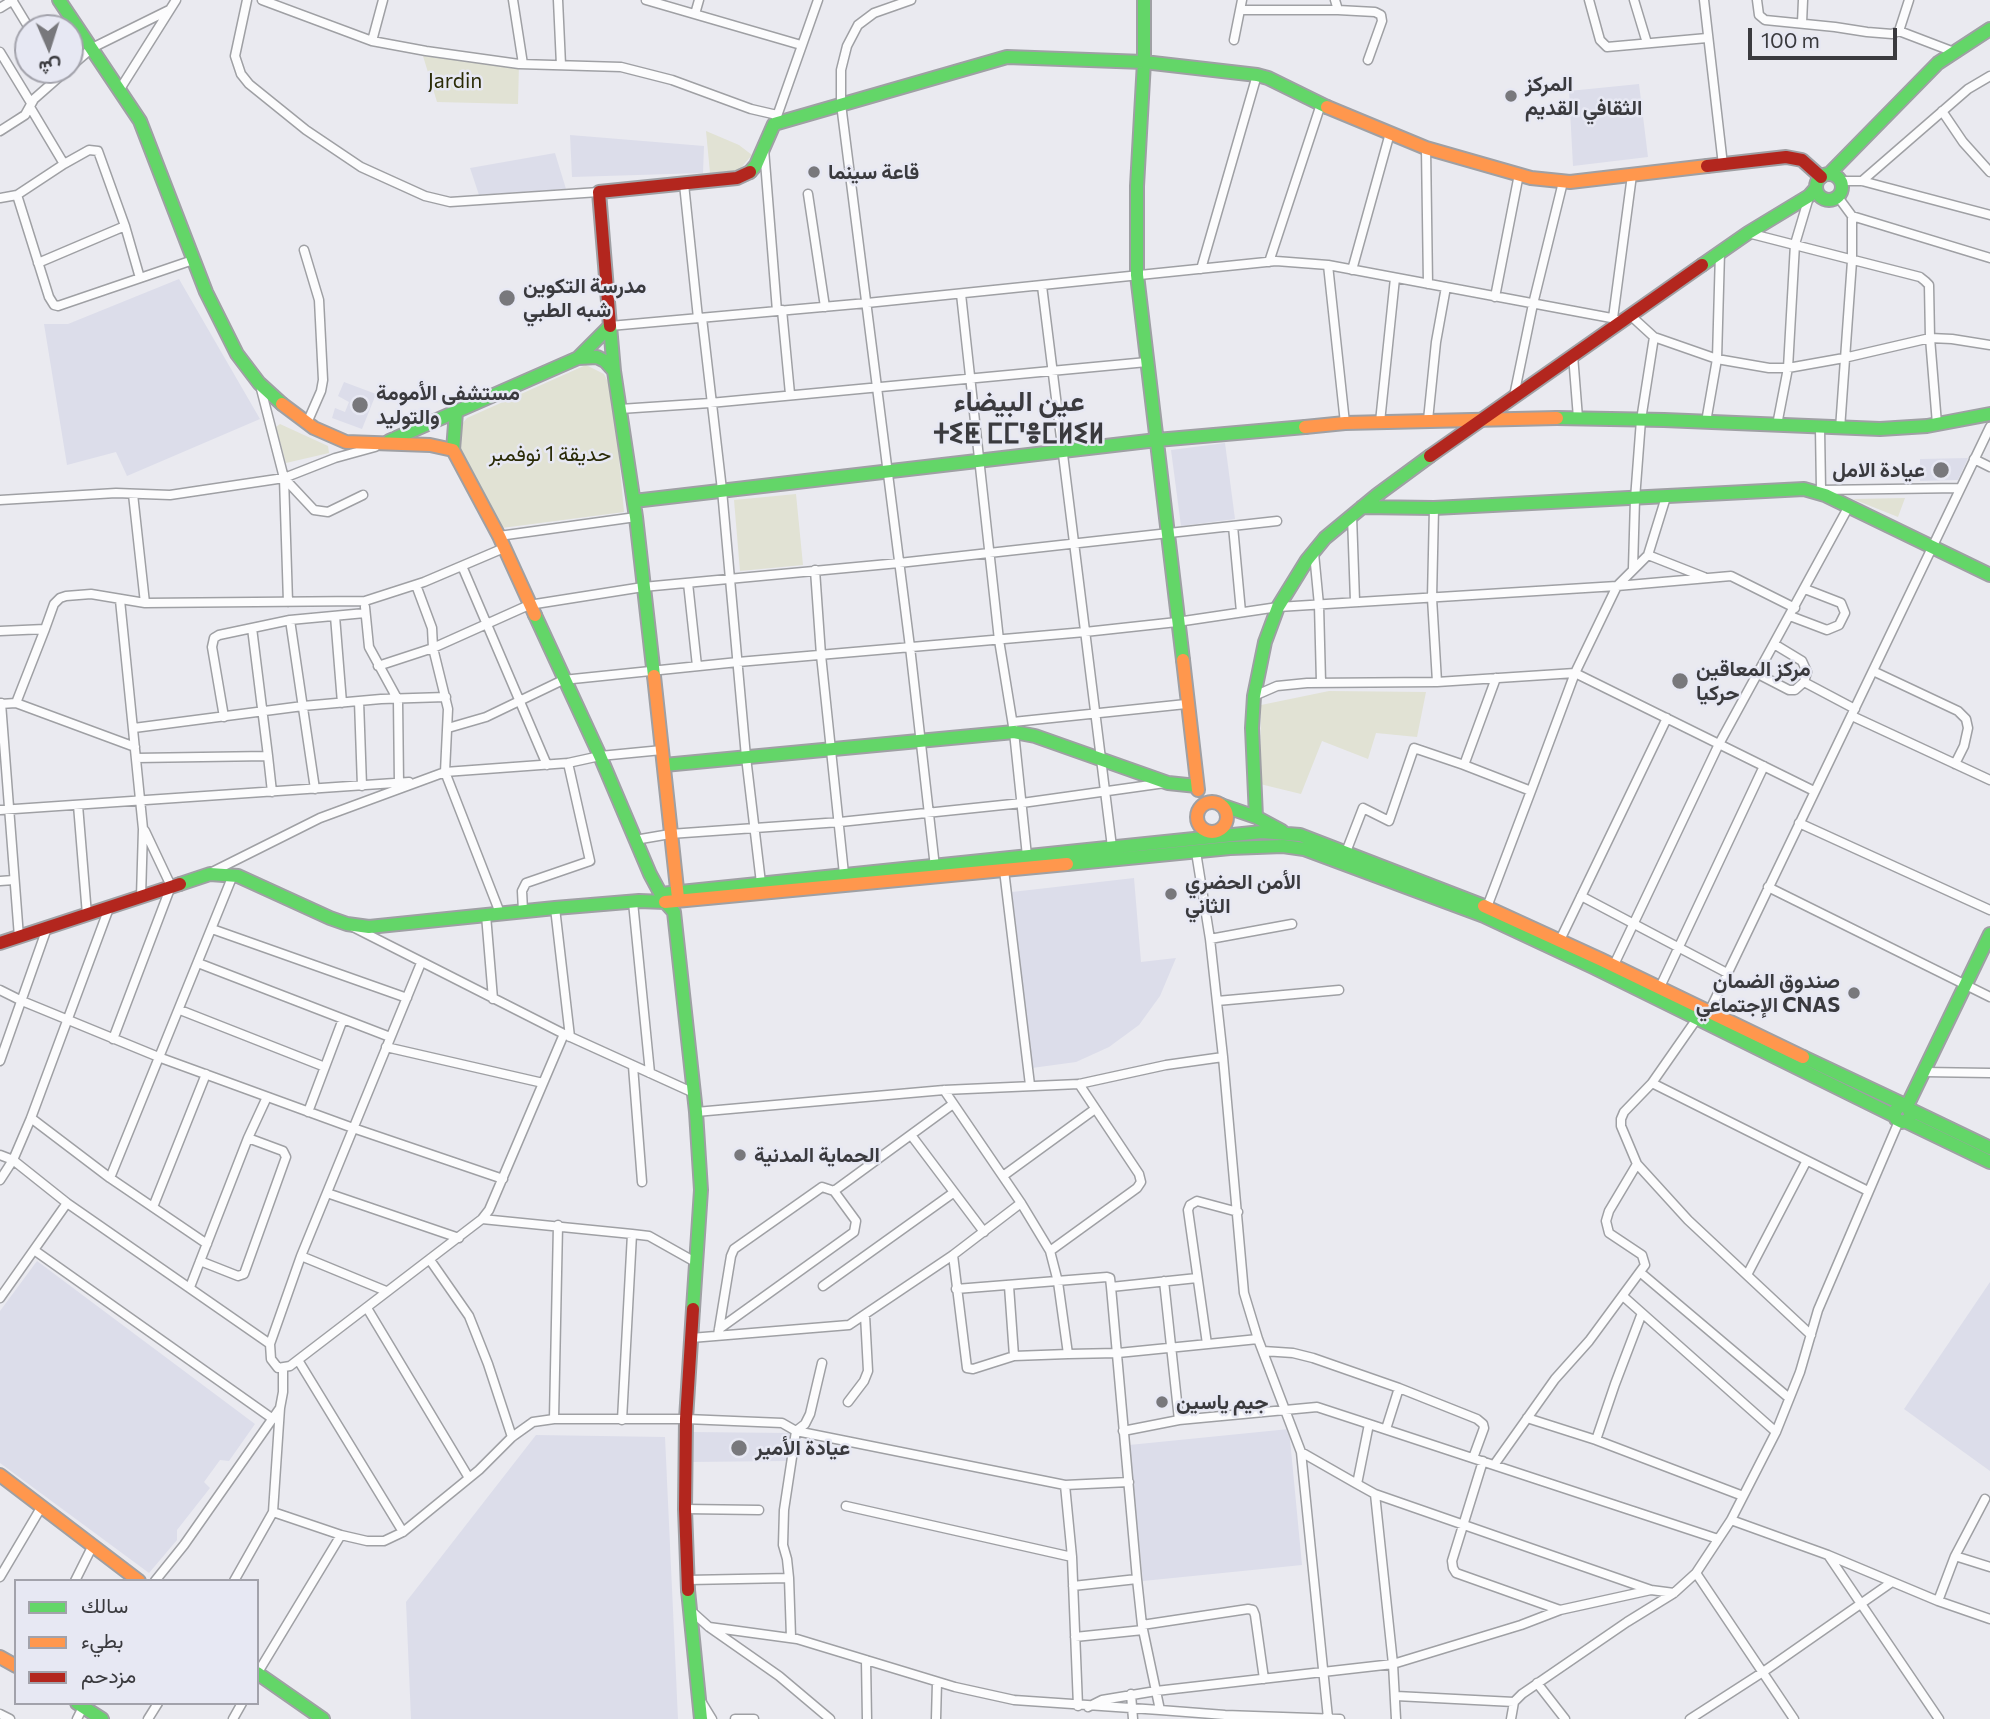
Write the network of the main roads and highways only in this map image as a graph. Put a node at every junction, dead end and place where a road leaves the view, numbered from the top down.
1 (59, 0) edge
2 (1144, 0) edge
3 (1990, 29) edge
4 (1144, 62) junction
5 (1823, 183) junction
6 (610, 326) junction
7 (578, 358) junction
8 (614, 371) junction
9 (456, 412) junction
10 (1990, 414) edge
11 (1477, 422) junction
12 (1157, 440) junction
13 (381, 445) junction
14 (453, 450) junction
15 (634, 501) junction
16 (1362, 507) junction
17 (1990, 575) edge
18 (664, 765) junction
19 (1197, 788) junction
20 (1217, 804) junction
21 (1256, 817) junction
22 (1198, 825) junction
23 (1218, 833) junction
24 (1286, 833) junction
25 (1199, 856) junction
26 (936, 871) junction
27 (668, 900) junction
28 (1990, 934) edge
29 (0, 943) edge
30 (1611, 970) junction
31 (1703, 1018) junction
32 (1903, 1113) junction
33 (1990, 1148) edge
34 (1990, 1162) edge
35 (0, 1475) edge
36 (136, 1579) edge
37 (259, 1675) edge
38 (80, 1708) edge
39 (321, 1718) edge
40 (102, 1719) edge
41 (701, 1719) edge

1 - 13 main road
2 - 4 main road
3 - 5 main road
4 - 5 main road
4 - 6 main road
4 - 12 main road
5 - 5 main road
5 - 11 main road
6 - 7 main road
6 - 8 main road
7 - 8 main road
7 - 9 main road
8 - 15 main road
9 - 13 main road
9 - 14 main road
10 - 11 main road
11 - 12 main road
11 - 16 main road
12 - 15 main road
12 - 19 main road
13 - 14 main road
14 - 27 main road
15 - 18 main road
16 - 17 main road
16 - 21 main road
18 - 19 main road
18 - 27 main road
19 - 20 main road
19 - 22 main road
20 - 21 main road
20 - 22 main road
20 - 23 main road
21 - 24 main road
22 - 23 main road
22 - 25 main road
22 - 26 main road
23 - 24 main road
23 - 25 main road
24 - 30 main road
25 - 26 main road
25 - 30 main road
26 - 27 main road
26 - 27 main road
27 - 29 main road
27 - 41 main road
28 - 32 main road
30 - 31 main road
30 - 31 main road
31 - 32 main road
32 - 33 main road
32 - 34 main road
35 - 36 main road
37 - 39 main road
38 - 40 main road

